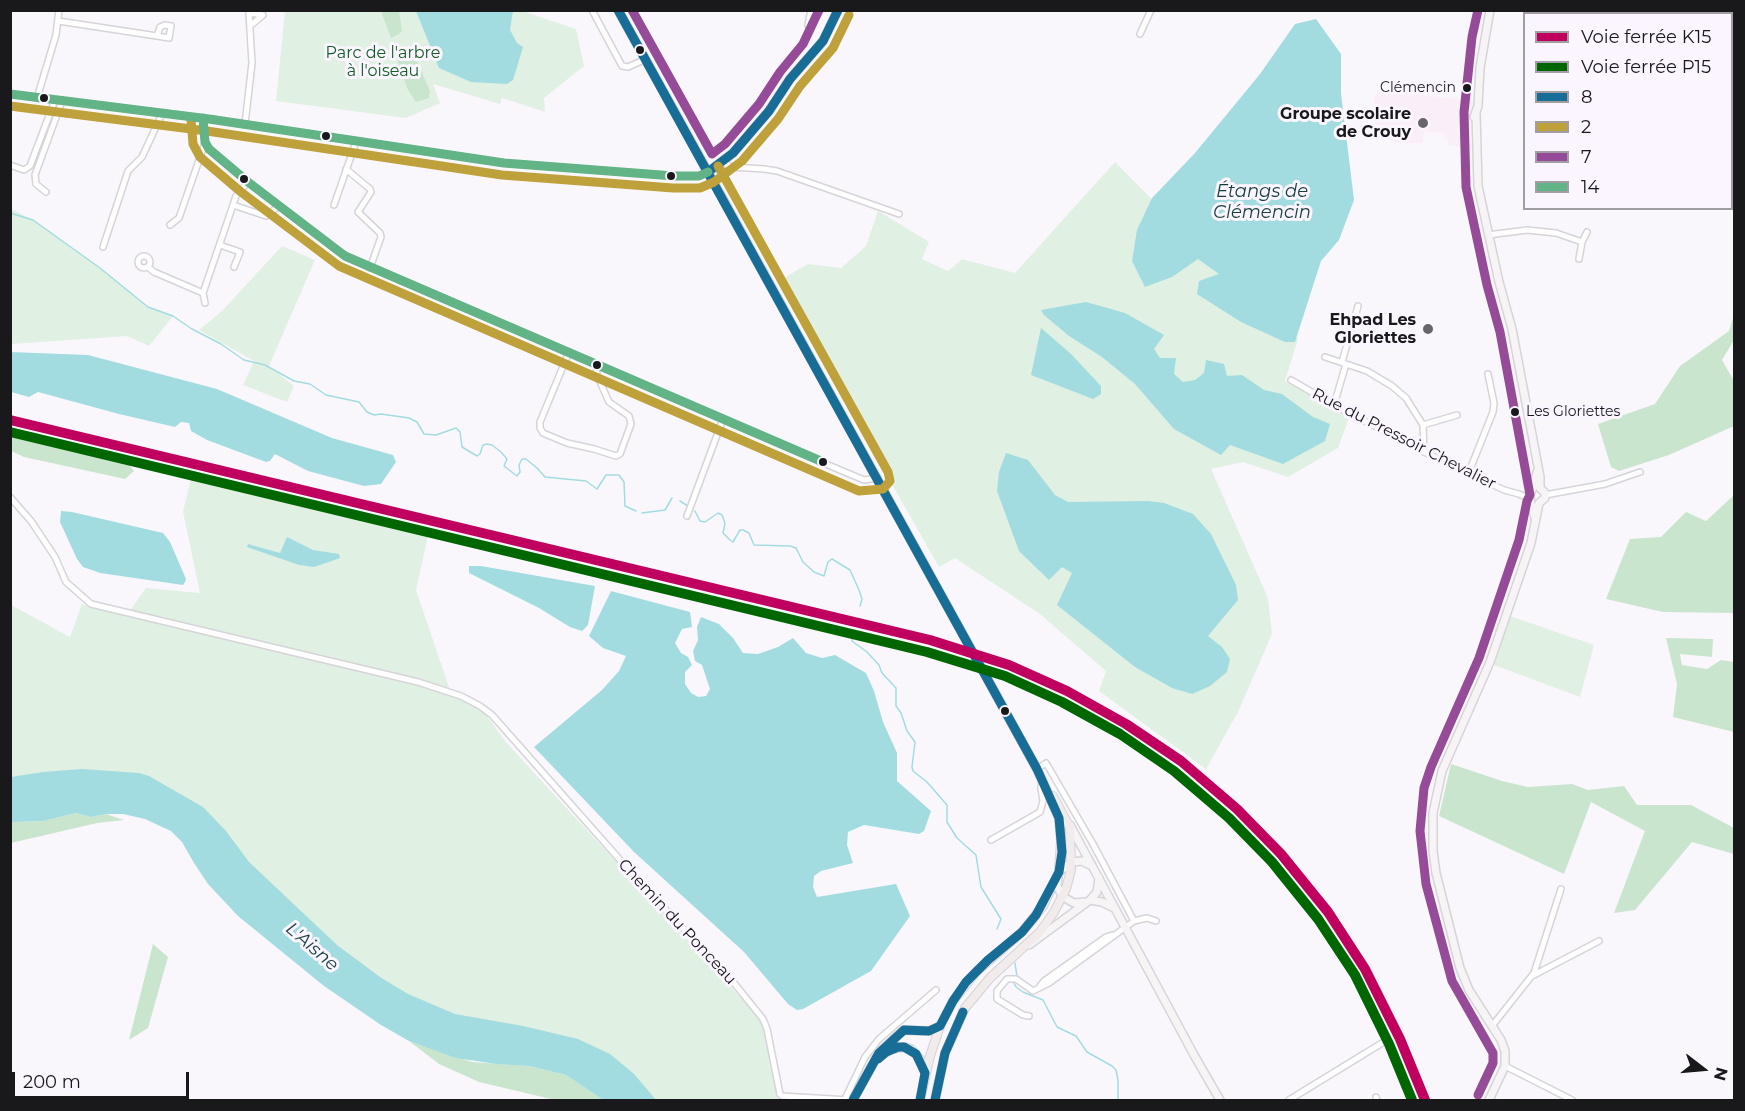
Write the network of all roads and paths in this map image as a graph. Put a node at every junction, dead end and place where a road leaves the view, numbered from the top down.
1 (59, 10) edge
2 (592, 10) edge
3 (618, 10) edge
4 (811, 10) edge
5 (833, 10) edge
6 (838, 10) edge
7 (1151, 10) edge
8 (1490, 10) edge
9 (58, 21) junction
10 (808, 25) dead end
11 (249, 26) dead end
12 (1140, 34) dead end
13 (157, 36) dead end
14 (813, 51) junction
15 (646, 59) junction
16 (10, 94) edge
17 (37, 98) junction
18 (59, 101) junction
19 (162, 114) junction
20 (203, 118) junction
21 (245, 124) junction
22 (205, 142) junction
23 (356, 142) junction
24 (722, 162) junction
25 (10, 165) edge
26 (346, 169) junction
27 (708, 172) junction
28 (248, 182) junction
29 (46, 192) dead end
30 (234, 205) junction
31 (334, 205) dead end
32 (279, 206) junction
33 (899, 214) dead end
34 (170, 225) dead end
35 (1587, 232) dead end
36 (1488, 235) junction
37 (1582, 242) junction
38 (220, 245) junction
39 (103, 247) dead end
40 (1579, 260) dead end
41 (148, 267) dead end
42 (234, 267) dead end
43 (370, 268) junction
44 (203, 293) junction
45 (205, 303) dead end
46 (1358, 306) dead end
47 (569, 352) junction
48 (1325, 357) dead end
49 (596, 363) junction
50 (1344, 363) junction
51 (1488, 374) dead end
52 (1291, 380) dead end
53 (1334, 405) junction
54 (1457, 415) dead end
55 (723, 419) junction
56 (1423, 424) junction
57 (1424, 452) junction
58 (1469, 472) junction
59 (1640, 472) dead end
60 (878, 478) junction
61 (1534, 489) junction
62 (1519, 494) junction
63 (1545, 495) junction
64 (10, 497) edge
65 (1530, 500) junction
66 (1539, 503) junction
67 (687, 516) dead end
68 (1535, 520) junction
69 (1037, 769) junction
70 (1042, 780) junction
71 (1069, 823) junction
72 (991, 840) dead end
73 (1072, 862) junction
74 (1093, 866) junction
75 (1058, 874) junction
76 (1099, 877) junction
77 (1561, 889) dead end
78 (1063, 897) junction
79 (1088, 901) junction
80 (1114, 909) junction
81 (1134, 921) junction
82 (1156, 921) dead end
83 (1124, 928) junction
84 (1599, 941) dead end
85 (1022, 950) junction
86 (1533, 976) junction
87 (936, 990) dead end
88 (1029, 1016) dead end
89 (940, 1026) junction
90 (1492, 1026) junction
91 (1382, 1043) dead end
92 (904, 1047) joint
93 (872, 1065) junction
94 (1505, 1066) junction
95 (925, 1073) junction
96 (849, 1100) edge
97 (920, 1101) edge
98 (935, 1101) edge
99 (1220, 1101) edge
100 (1289, 1101) edge
101 (1488, 1101) edge
102 (1572, 1101) edge

1 - 9 street
2 - 15 street
3 - 15 main road
4 - 10 street
5 - 14 main road
6 - 14 main road
7 - 12 street
8 - 36 main road
9 - 13 street
9 - 17 street
11 - 21 street
14 - 24 main road
15 - 27 main road
16 - 17 street
17 - 18 street
18 - 19 street
18 - 25 street
18 - 29 street
19 - 20 street
19 - 39 street
20 - 21 street
20 - 22 street
21 - 23 street
22 - 28 street
22 - 34 street
23 - 26 street
23 - 27 street
24 - 27 main road
24 - 33 street
26 - 31 street
26 - 43 street
27 - 60 main road
28 - 30 street
28 - 32 street
30 - 32 street
30 - 38 street
32 - 43 street
35 - 37 street
36 - 37 street
36 - 61 main road
37 - 40 street
38 - 42 street
38 - 44 street
41 - 44 street
43 - 47 street
44 - 45 street
46 - 50 street
47 - 49 street
47 - 49 street
48 - 50 street
49 - 55 street
50 - 53 street
50 - 56 street
51 - 58 street
52 - 53 street, Rue du Pressoir Chevalier
53 - 57 street, Rue du Pressoir Chevalier
54 - 56 street
55 - 60 street
55 - 67 street
56 - 57 street
57 - 58 street, Rue du Pressoir Chevalier
58 - 62 street, Rue du Pressoir Chevalier
59 - 63 street
60 - 69 main road
61 - 62 street
61 - 63 main road
61 - 65 main road
62 - 65 street, Rue du Pressoir Chevalier
63 - 66 main road
64 - 96 street, Chemin du Ponceau
65 - 66 main road
65 - 68 main road
66 - 68 main road
68 - 90 main road
69 - 70 main road
69 - 81 street
70 - 71 main road
70 - 72 street
70 - 75 main road
71 - 73 main road
71 - 74 main road
73 - 74 main road
73 - 75 main road
73 - 78 main road
74 - 76 main road
75 - 78 main road
75 - 89 main road
76 - 79 main road
76 - 80 main road
77 - 86 street
78 - 79 main road
78 - 85 main road
79 - 80 main road
79 - 85 main road
80 - 83 main road
81 - 82 street
81 - 83 street
83 - 88 street
83 - 99 main road
84 - 86 street
85 - 98 main road
86 - 90 street
87 - 96 street
89 - 93 main road
89 - 95 main road
90 - 94 main road
91 - 100 street
92 - 93 main road
92 - 95 main road
93 - 96 main road
94 - 101 main road
94 - 102 street
95 - 97 main road

